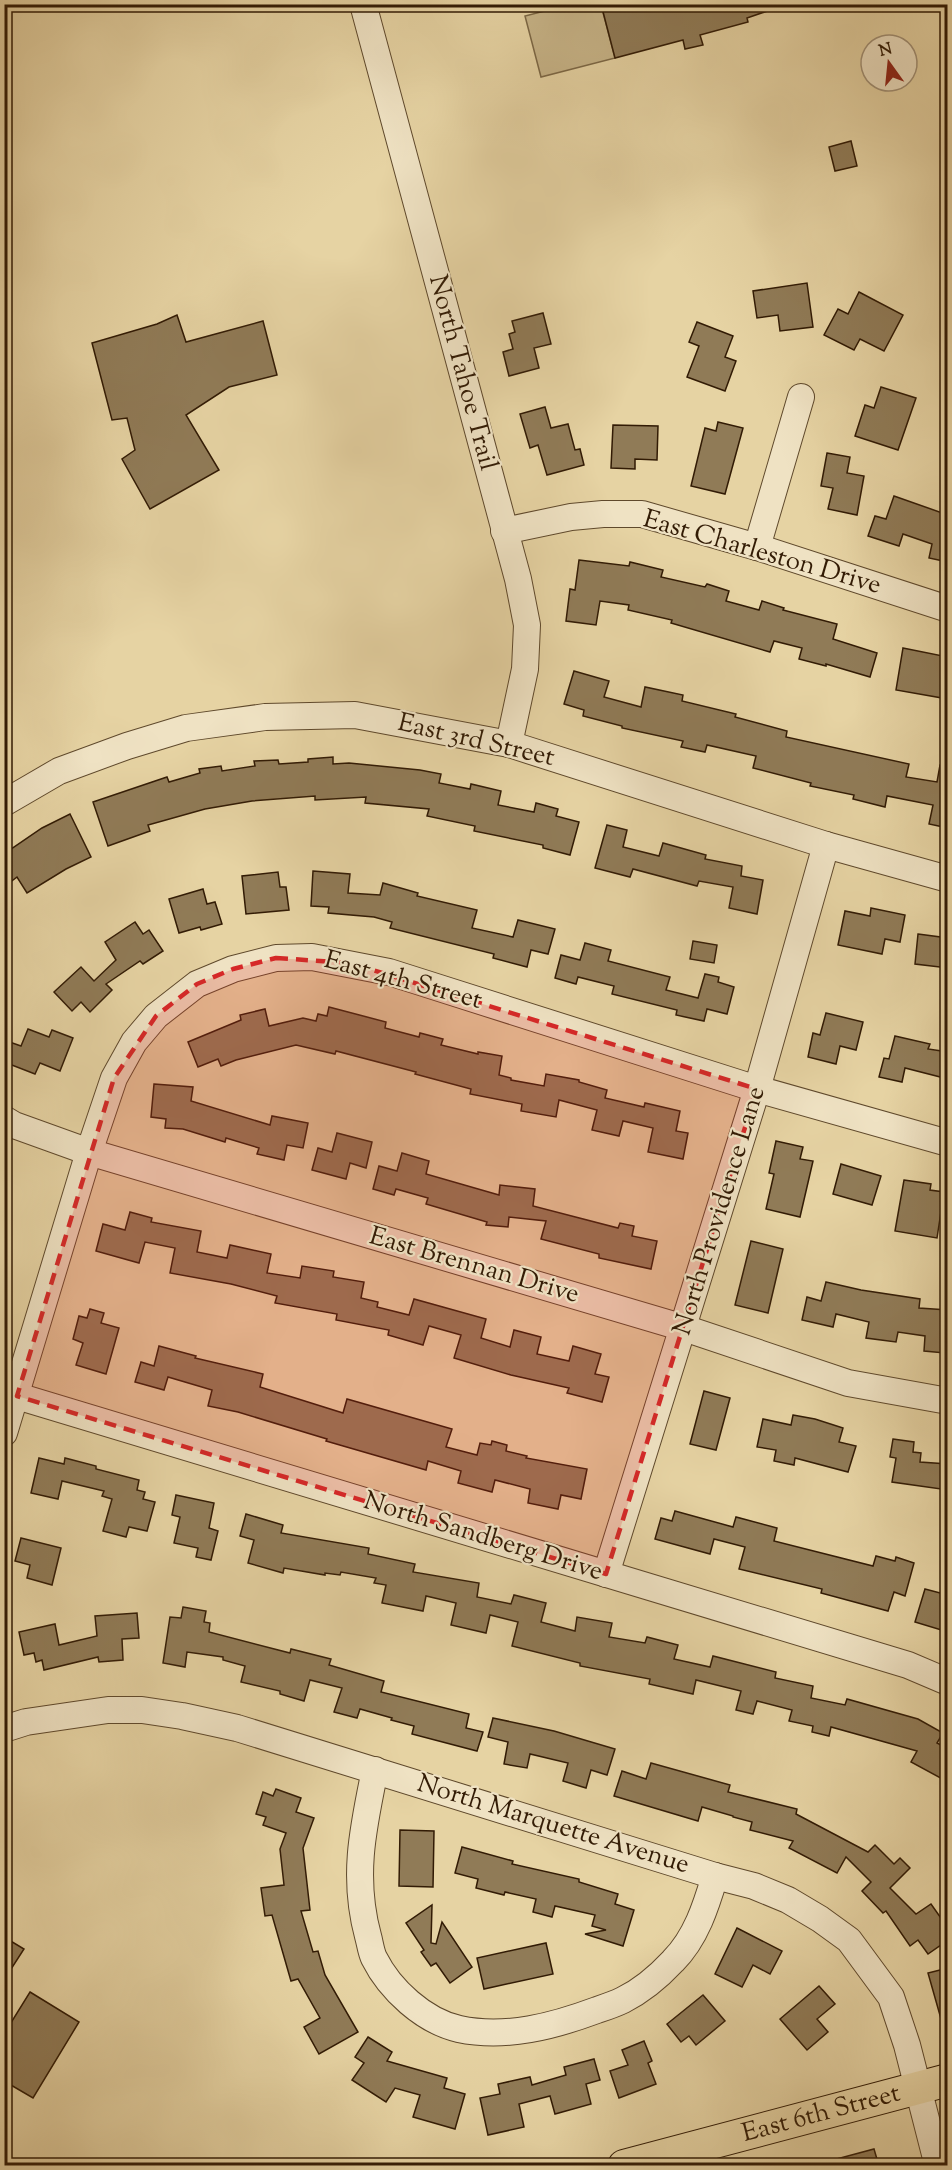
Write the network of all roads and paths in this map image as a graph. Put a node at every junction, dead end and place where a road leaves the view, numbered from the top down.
1 (363, 4) edge
2 (801, 397) dead end
3 (504, 531) junction
4 (757, 547) junction
5 (948, 609) edge
6 (510, 744) junction
7 (4, 803) edge
8 (826, 845) junction
9 (948, 879) edge
10 (757, 1089) junction
11 (4, 1119) edge
12 (948, 1143) edge
13 (89, 1152) junction
14 (684, 1328) junction
15 (16, 1396) junction
16 (948, 1401) edge
17 (4, 1433) edge
18 (606, 1574) junction
19 (948, 1682) edge
20 (4, 1729) edge
21 (375, 1770) junction
22 (715, 1876) junction
23 (948, 2080) edge
24 (917, 2088) junction
25 (640, 2163) edge
26 (938, 2166) edge

1 - 3 street, North Tahoe Trail
2 - 4 street
3 - 4 street, East Charleston Drive
3 - 6 street, North Tahoe Trail
4 - 5 street, East Charleston Drive
6 - 7 street, East 3rd Street
6 - 8 street, East 3rd Street
8 - 9 street, East 3rd Street
8 - 10 street, North Providence Lane
10 - 12 street, East 4th Street
10 - 13 street, East 4th Street
10 - 14 street, North Providence Lane
11 - 13 street, East Brennan Drive
13 - 14 street, East Brennan Drive
13 - 15 street, East 4th Street
14 - 16 street, East Brennan Drive
14 - 18 street, North Providence Lane
15 - 17 street, East 4th Street
15 - 18 street, North Sandberg Drive
18 - 19 street, North Sandberg Drive
20 - 21 street, North Marquette Avenue
21 - 22 street, North Marquette Avenue
21 - 22 street
22 - 24 street, North Marquette Avenue
23 - 24 main road, East 6th Street
24 - 25 main road, East 6th Street
24 - 26 street, North Marquette Avenue

